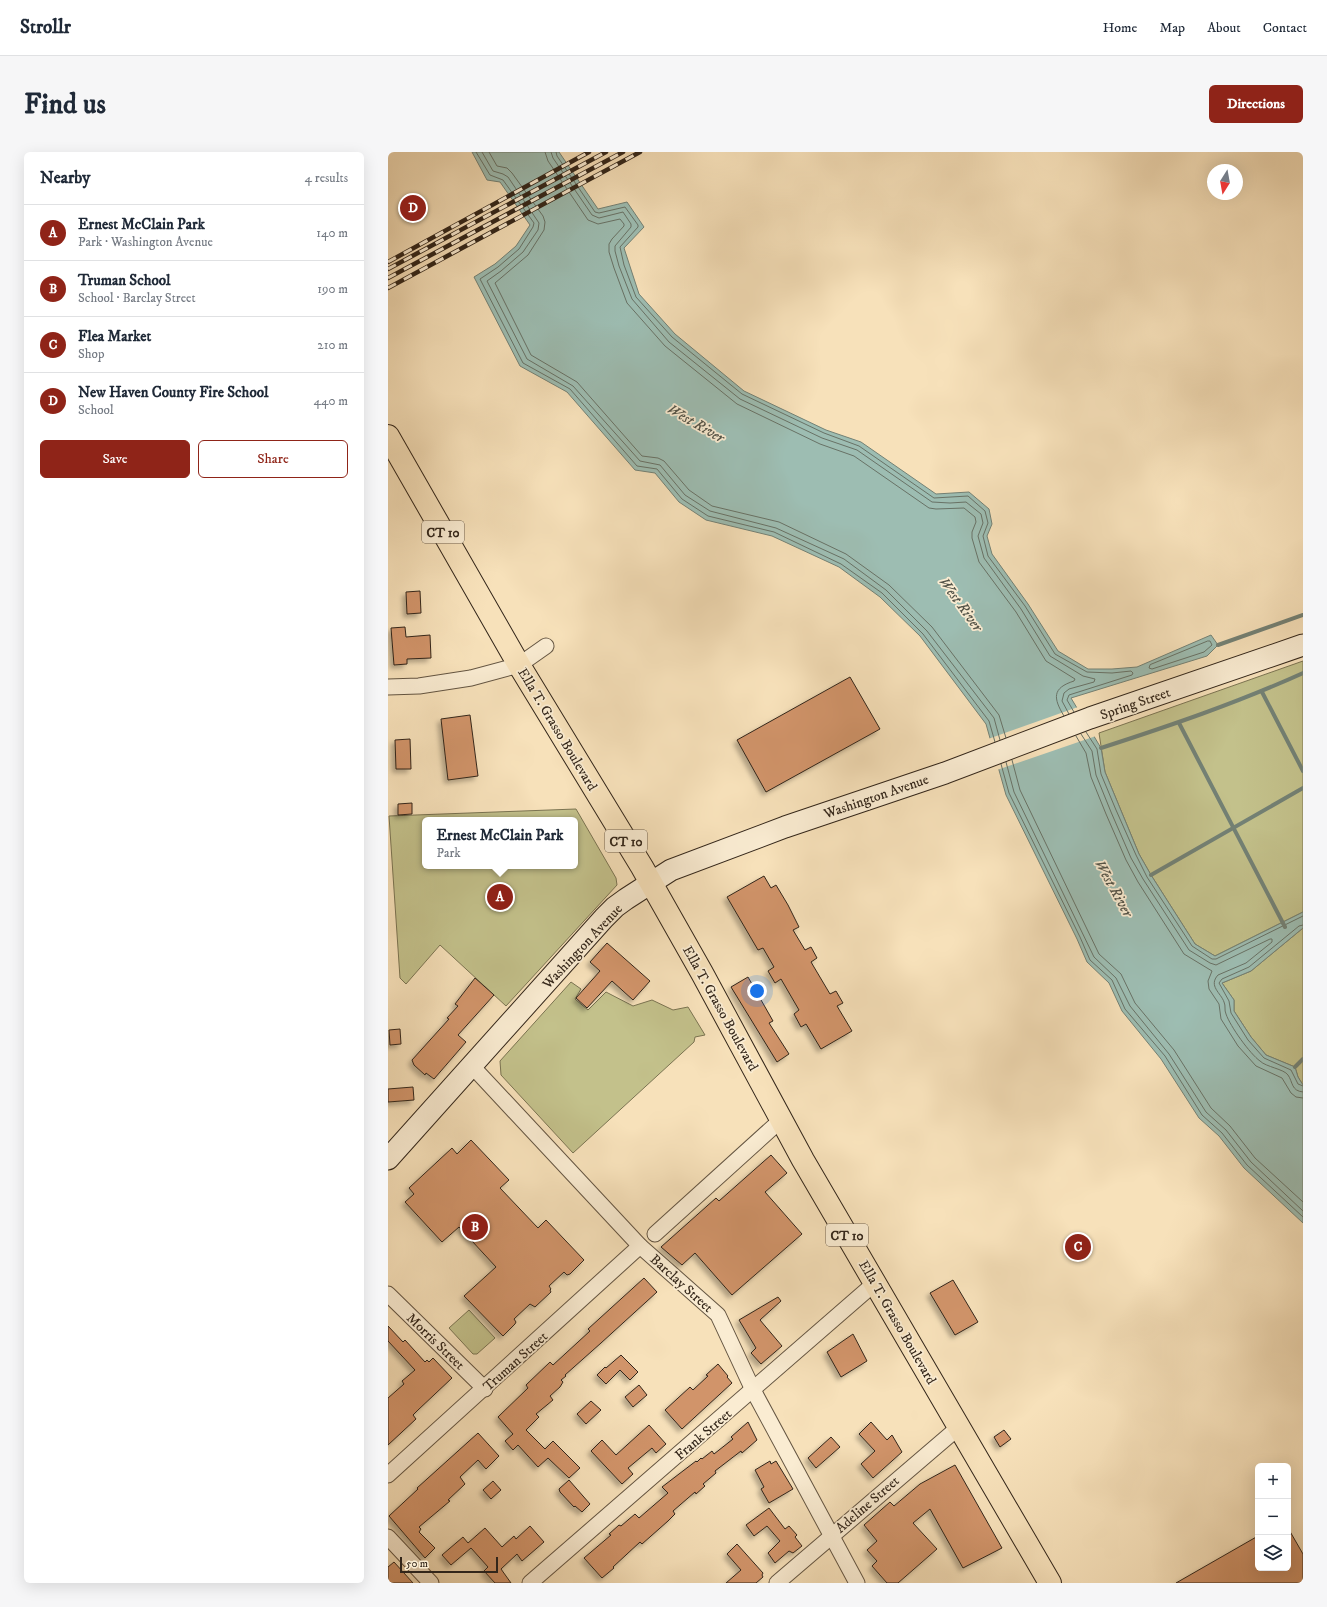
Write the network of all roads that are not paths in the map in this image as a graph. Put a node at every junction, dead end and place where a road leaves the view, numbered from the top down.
1 (388, 436) edge
2 (1303, 645) edge
3 (546, 646) dead end
4 (519, 665) junction
5 (388, 686) edge
6 (968, 764) joint
7 (651, 883) junction
8 (472, 1066) junction
9 (782, 1119) junction
10 (388, 1159) edge
11 (655, 1234) dead end
12 (640, 1246) junction
13 (875, 1283) junction
14 (388, 1294) edge
15 (485, 1389) junction
16 (753, 1390) junction
17 (959, 1426) junction
18 (388, 1475) edge
19 (831, 1536) junction
20 (388, 1537) edge
21 (432, 1583) edge
22 (530, 1583) edge
23 (777, 1583) edge
24 (857, 1583) edge
25 (1050, 1583) edge

1 - 4 main road, Ella T. Grasso Boulevard / CT 10
2 - 6 main road, Spring Street
3 - 4 street
4 - 5 street
4 - 7 main road, Ella T. Grasso Boulevard / CT 10
6 - 7 main road, Washington Avenue
7 - 8 main road, Washington Avenue
7 - 9 main road, Ella T. Grasso Boulevard / CT 10
8 - 10 main road, Washington Avenue
8 - 12 street, Barclay Street
9 - 11 street
9 - 13 main road, Ella T. Grasso Boulevard / CT 10
12 - 15 street, Truman Street
12 - 16 street, Barclay Street
13 - 16 street, Frank Street
13 - 17 main road, Ella T. Grasso Boulevard / CT 10
14 - 15 street, Morris Street
15 - 18 street, Truman Street
16 - 19 street, Barclay Street
16 - 22 street, Frank Street
17 - 19 street, Adeline Street
17 - 25 main road, Ella T. Grasso Boulevard / CT 10
19 - 23 street, Adeline Street
19 - 24 street, Barclay Street
20 - 21 street

